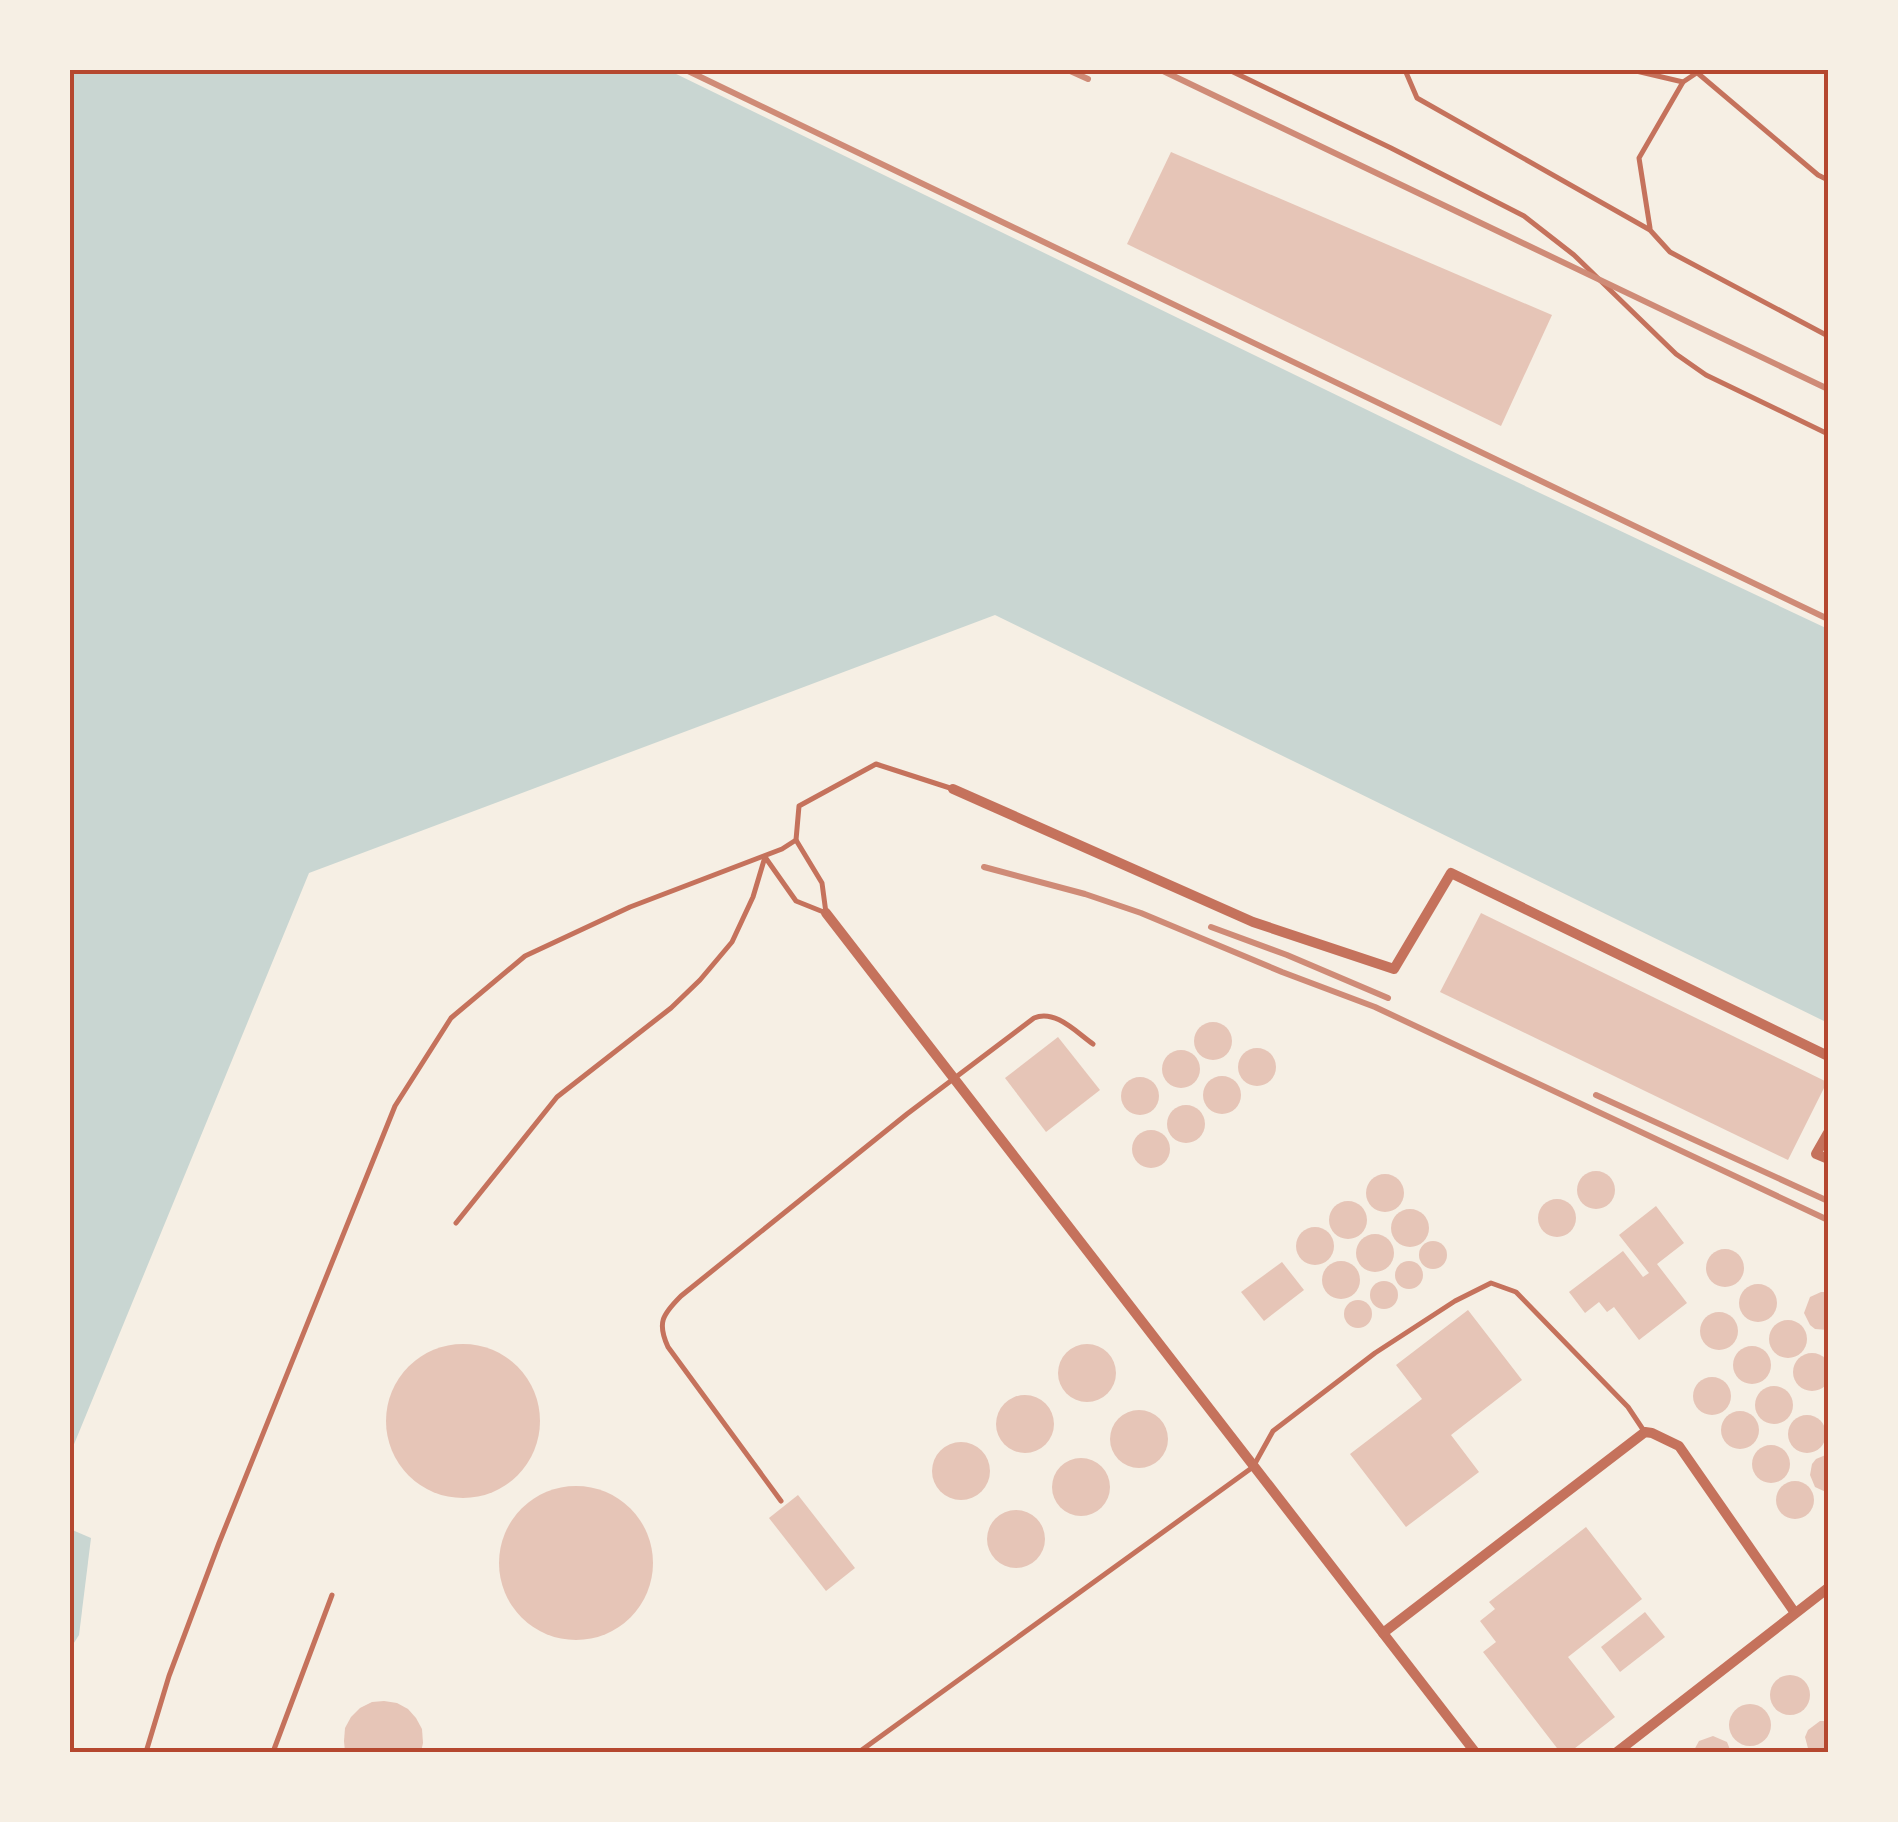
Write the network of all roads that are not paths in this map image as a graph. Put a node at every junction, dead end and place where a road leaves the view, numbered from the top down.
1 (1230, 70) edge
2 (1406, 70) edge
3 (1632, 70) edge
4 (1696, 71) edge
5 (1683, 82) junction
6 (1828, 180) edge
7 (1650, 230) junction
8 (1828, 336) edge
9 (1828, 434) edge
10 (953, 789) joint
11 (796, 840) junction
12 (765, 857) junction
13 (826, 913) junction
14 (1093, 1044) dead end
15 (1828, 1056) edge
16 (953, 1078) junction
17 (1828, 1132) edge
18 (1828, 1159) edge
19 (456, 1223) dead end
20 (1648, 1432) junction
21 (1253, 1467) junction
22 (781, 1501) dead end
23 (1828, 1588) edge
24 (332, 1595) dead end
25 (1794, 1613) junction
26 (1383, 1633) junction
27 (146, 1752) edge
28 (273, 1752) edge
29 (859, 1752) edge
30 (1476, 1752) edge
31 (1617, 1752) edge

1 - 9 lane
2 - 7 lane
3 - 5 lane
4 - 5 lane
4 - 6 lane
5 - 7 lane
7 - 8 lane
10 - 11 lane
10 - 15 street
11 - 12 lane
11 - 13 lane
12 - 13 lane
12 - 19 lane
12 - 27 lane
13 - 16 street
14 - 16 lane
16 - 21 street
16 - 22 lane
17 - 18 street
20 - 21 lane
20 - 25 street
20 - 26 street
21 - 26 street
21 - 29 lane
23 - 25 street
24 - 28 lane
25 - 31 street
26 - 30 street

